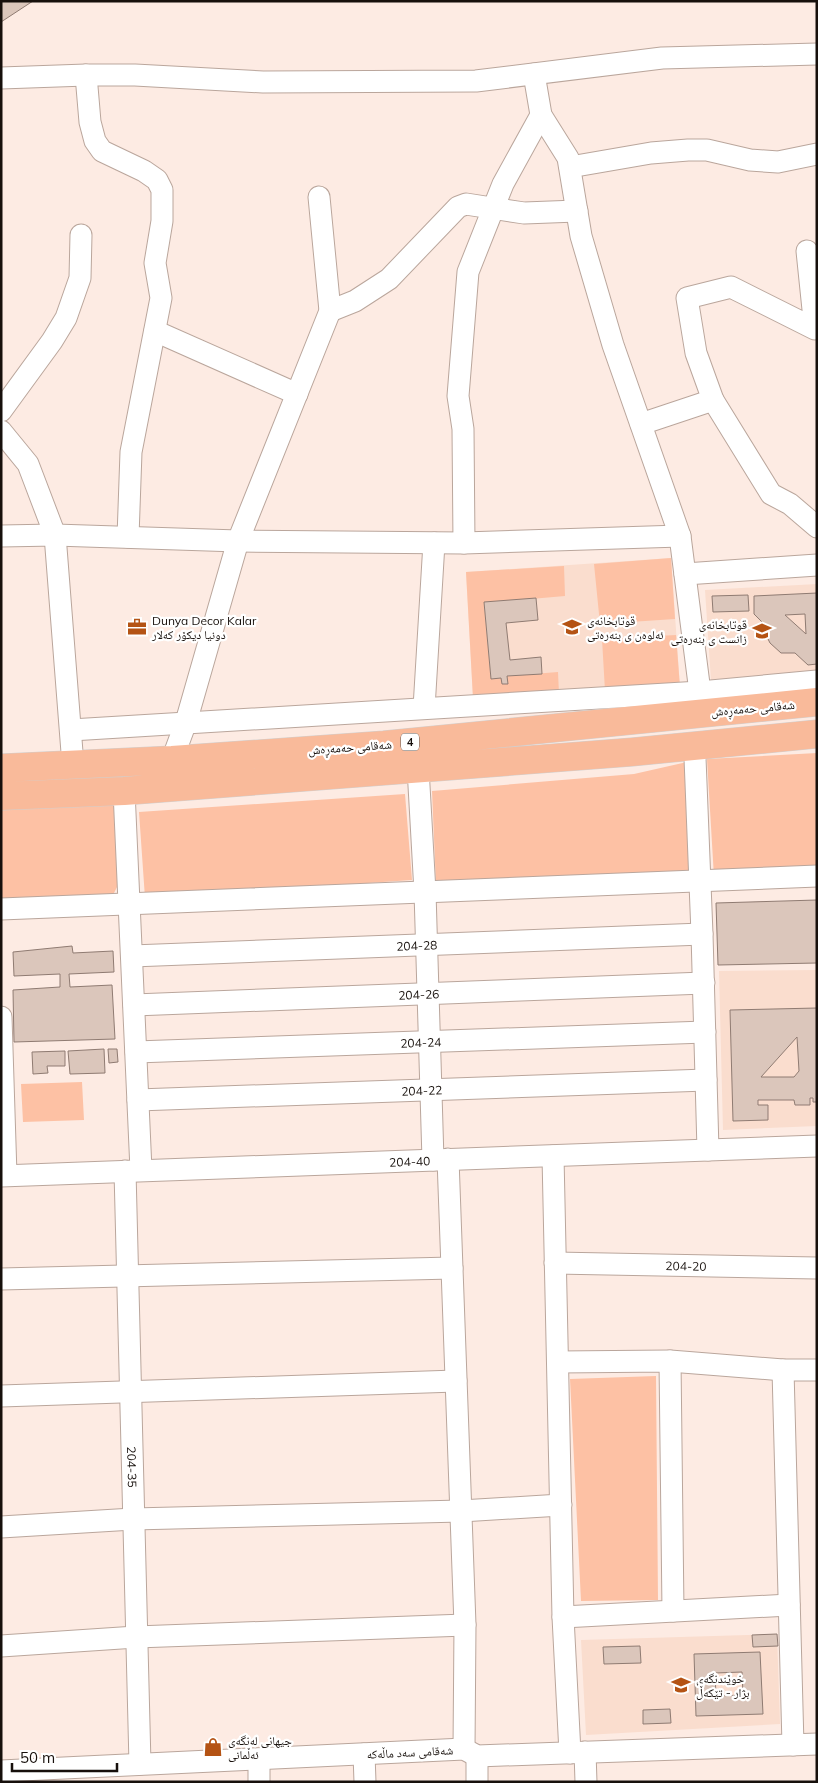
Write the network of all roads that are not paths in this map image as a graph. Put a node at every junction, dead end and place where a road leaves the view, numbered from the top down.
1 (817, 54) edge
2 (86, 74) junction
3 (534, 74) junction
4 (1, 78) edge
5 (541, 115) junction
6 (817, 154) edge
7 (570, 167) junction
8 (319, 196) dead end
9 (494, 208) junction
10 (577, 211) junction
11 (81, 236) dead end
12 (807, 250) dead end
13 (330, 311) junction
14 (816, 329) edge
15 (155, 331) junction
16 (297, 394) junction
17 (713, 400) junction
18 (1, 411) edge
19 (641, 424) junction
20 (1, 431) edge
21 (817, 527) edge
22 (55, 535) junction
23 (1, 536) edge
24 (680, 536) junction
25 (128, 537) junction
26 (238, 541) junction
27 (434, 543) junction
28 (464, 543) junction
29 (817, 566) edge
30 (685, 574) junction
31 (817, 681) edge
32 (700, 692) junction
33 (817, 702) edge
34 (424, 708) junction
35 (632, 720) junction
36 (186, 722) junction
37 (71, 730) junction
38 (817, 734) edge
39 (692, 746) junction
40 (632, 752) junction
41 (172, 760) junction
42 (73, 765) junction
43 (1, 768) edge
44 (418, 768) junction
45 (124, 791) junction
46 (1, 796) edge
47 (817, 876) edge
48 (700, 881) junction
49 (425, 892) junction
50 (130, 904) junction
51 (1, 908) edge
52 (702, 934) junction
53 (427, 945) junction
54 (132, 956) junction
55 (704, 983) junction
56 (428, 994) junction
57 (134, 1005) junction
58 (1, 1017) edge
59 (705, 1032) junction
60 (429, 1042) junction
61 (136, 1052) junction
62 (706, 1080) junction
63 (431, 1090) junction
64 (138, 1100) junction
65 (817, 1146) edge
66 (708, 1150) junction
67 (553, 1156) junction
68 (440, 1159) junction
69 (133, 1171) junction
70 (3, 1176) edge
71 (554, 1262) junction
72 (452, 1268) junction
73 (817, 1268) edge
74 (127, 1276) junction
75 (1, 1279) edge
76 (670, 1361) junction
77 (558, 1362) junction
78 (783, 1370) junction
79 (817, 1370) edge
80 (456, 1381) junction
81 (130, 1391) junction
82 (1, 1396) edge
83 (561, 1505) junction
84 (461, 1511) junction
85 (134, 1519) junction
86 (1, 1527) edge
87 (788, 1605) junction
88 (672, 1611) junction
89 (563, 1617) junction
90 (465, 1625) junction
91 (136, 1637) junction
92 (1, 1646) edge
93 (817, 1744) edge
94 (793, 1745) junction
95 (578, 1752) junction
96 (471, 1753) junction
97 (364, 1754) junction
98 (259, 1759) junction
99 (153, 1770) edge
100 (1, 1771) edge
101 (259, 1782) edge
102 (365, 1782) edge
103 (477, 1782) edge
104 (586, 1782) edge

1 - 3 street
2 - 3 street
2 - 4 street
2 - 15 street
3 - 5 street
5 - 7 street
5 - 9 street
6 - 7 street
7 - 10 street
8 - 13 street
9 - 10 street
9 - 13 street
9 - 28 street
10 - 19 street
11 - 18 street
12 - 14 street
13 - 16 street
14 - 17 street
15 - 16 street
15 - 25 street
16 - 26 street
17 - 19 street
17 - 21 street
19 - 24 street
20 - 22 street
22 - 23 street
22 - 25 street
22 - 37 street
24 - 28 street
24 - 30 street
25 - 26 street
26 - 27 street
26 - 36 street
27 - 28 street
27 - 34 street
29 - 30 street
30 - 32 street
31 - 32 street
32 - 34 street
33 - 35 highway, شەقامی حەمەڕەش / 4
34 - 36 street
35 - 40 highway
35 - 41 highway, شەقامی حەمەڕەش / 4
36 - 37 street
36 - 41 street
37 - 42 street
38 - 39 highway, 4
39 - 40 highway, 4
39 - 48 street
40 - 44 highway, 4
41 - 42 highway, شەقامی حەمەڕەش / 4
42 - 43 highway, شەقامی حەمەڕەش / 4
44 - 45 highway, 4
44 - 49 street
45 - 46 highway, 4
45 - 50 street, 204-35
47 - 48 street
48 - 49 street
48 - 52 street
49 - 50 street
49 - 53 street
50 - 51 street
50 - 54 street, 204-35
52 - 53 street, 204-28
52 - 55 street
53 - 54 street, 204-28
53 - 56 street
54 - 57 street, 204-35
55 - 56 street, 204-26
55 - 59 street
56 - 57 street, 204-26
56 - 60 street
57 - 61 street, 204-35
58 - 70 street
59 - 60 street, 204-24
59 - 62 street
60 - 61 street, 204-24
60 - 63 street
61 - 64 street, 204-35
62 - 63 street, 204-22
62 - 66 street
63 - 64 street, 204-22
63 - 68 street
64 - 69 street, 204-35
65 - 66 street, 204-40
66 - 67 street, 204-40
67 - 68 street, 204-40
67 - 71 street
68 - 69 street, 204-40
68 - 72 street
69 - 70 street, 204-40
69 - 74 street, 204-35
71 - 73 street, 204-20
71 - 77 street
72 - 74 street
72 - 80 street
74 - 75 street
74 - 81 street, 204-35
76 - 77 street
76 - 78 street
76 - 88 street
77 - 83 street
78 - 79 street
78 - 87 street
80 - 81 street
80 - 84 street
81 - 82 street
81 - 85 street, 204-35
83 - 84 street
83 - 89 street
84 - 85 street
84 - 90 street
85 - 86 street
85 - 91 street, 204-35
87 - 88 street
87 - 94 street
88 - 89 street
89 - 95 street
90 - 91 street
90 - 96 street
91 - 92 street
91 - 99 street, 204-35
93 - 94 street, شەقامی سەد ماڵەکە
94 - 95 street, شەقامی سەد ماڵەکە
95 - 96 street, شەقامی سەد ماڵەکە
95 - 104 street
96 - 97 street, شەقامی سەد ماڵەکە
96 - 103 street
97 - 98 street, شەقامی سەد ماڵەکە
97 - 102 street
98 - 99 street, شەقامی سەد ماڵەکە
98 - 101 street
99 - 100 street, شەقامی سەد ماڵەکە

